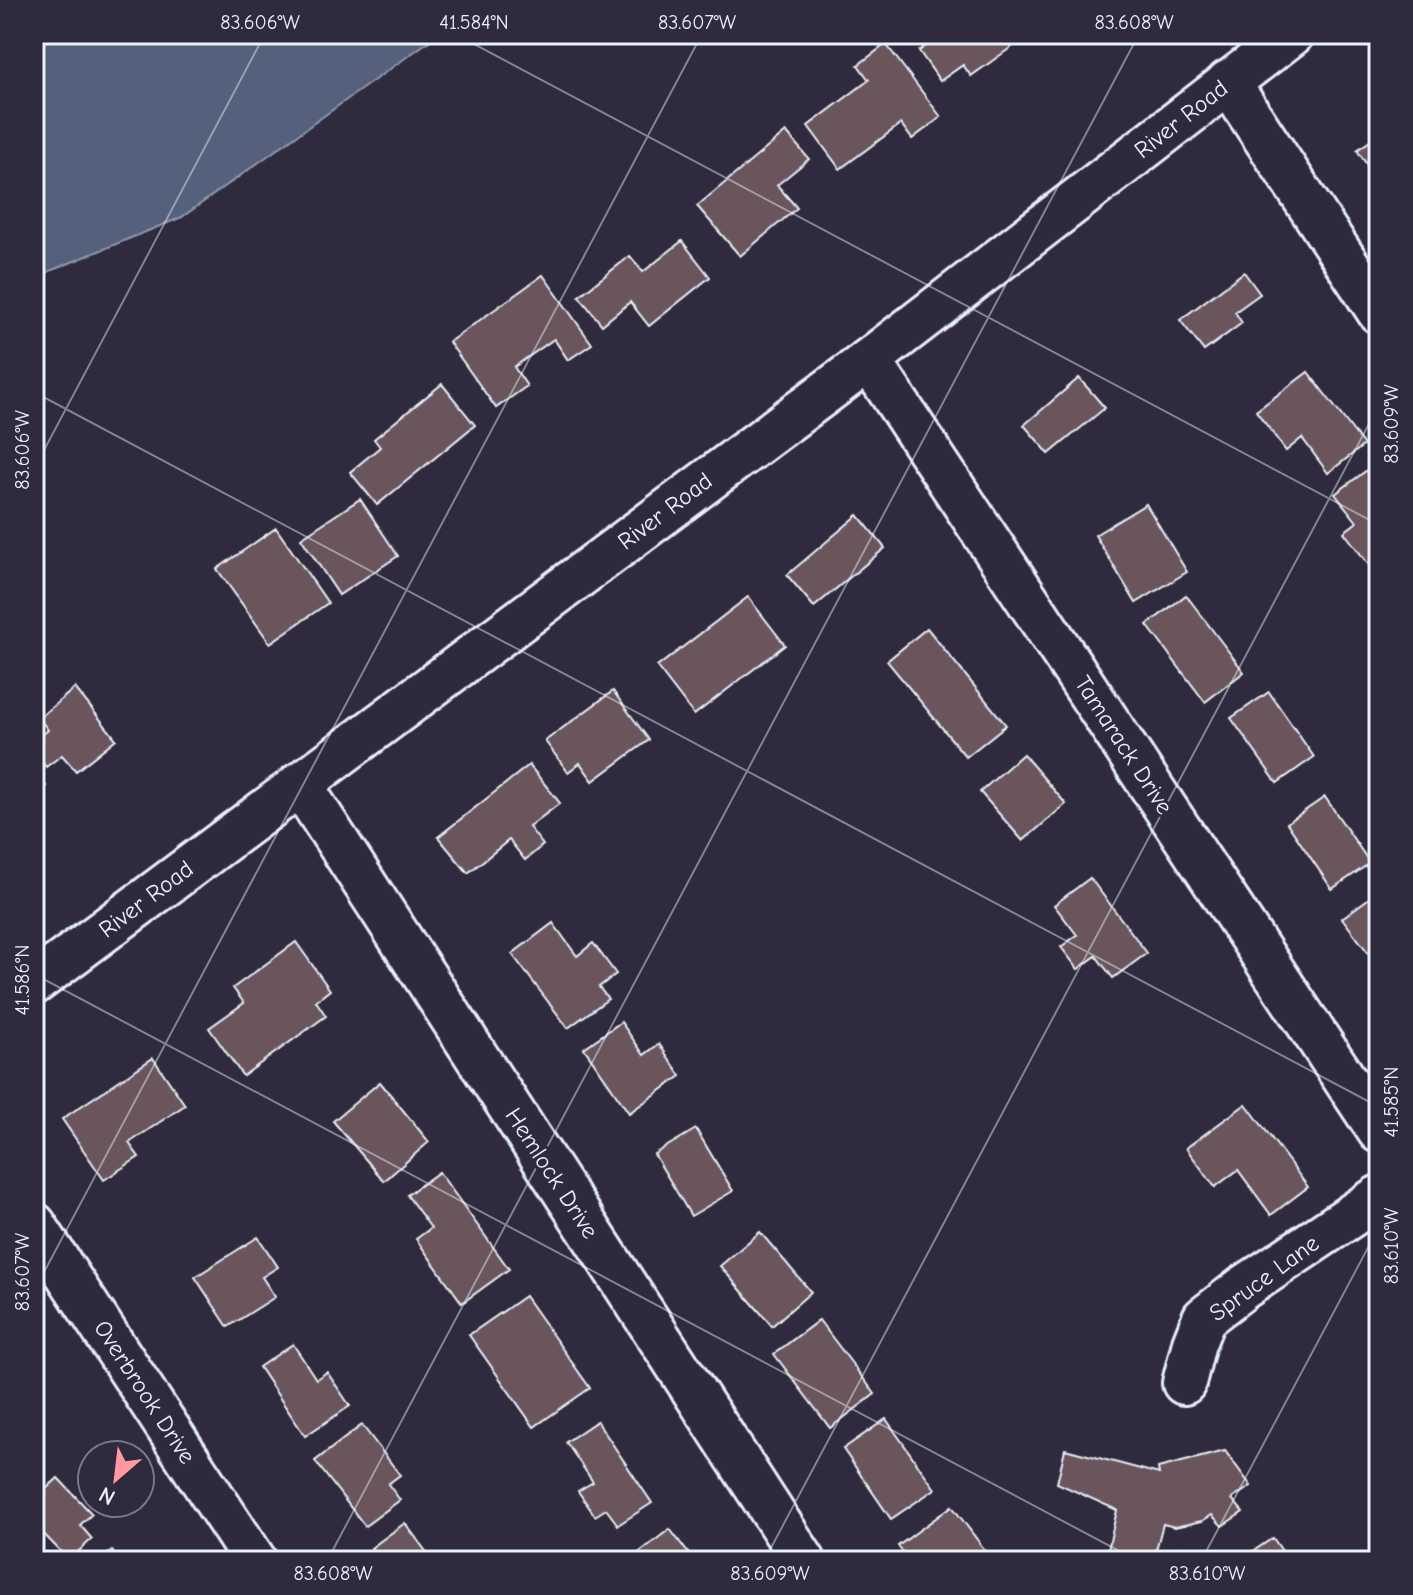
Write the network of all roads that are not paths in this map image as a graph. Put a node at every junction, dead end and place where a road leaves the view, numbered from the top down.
1 (1292, 34) edge
2 (1228, 82) junction
3 (1379, 312) edge
4 (869, 360) junction
5 (300, 784) junction
6 (34, 983) edge
7 (1379, 1131) edge
8 (1379, 1197) edge
9 (34, 1224) edge
10 (1184, 1383) dead end
11 (255, 1561) edge
12 (804, 1561) edge

1 - 2 street, River Road
2 - 3 street
2 - 4 street, River Road
4 - 5 street, River Road
4 - 7 street, Tamarack Drive
5 - 6 street, River Road
5 - 12 street, Hemlock Drive
8 - 10 street, Spruce Lane
9 - 11 street, Overbrook Drive

